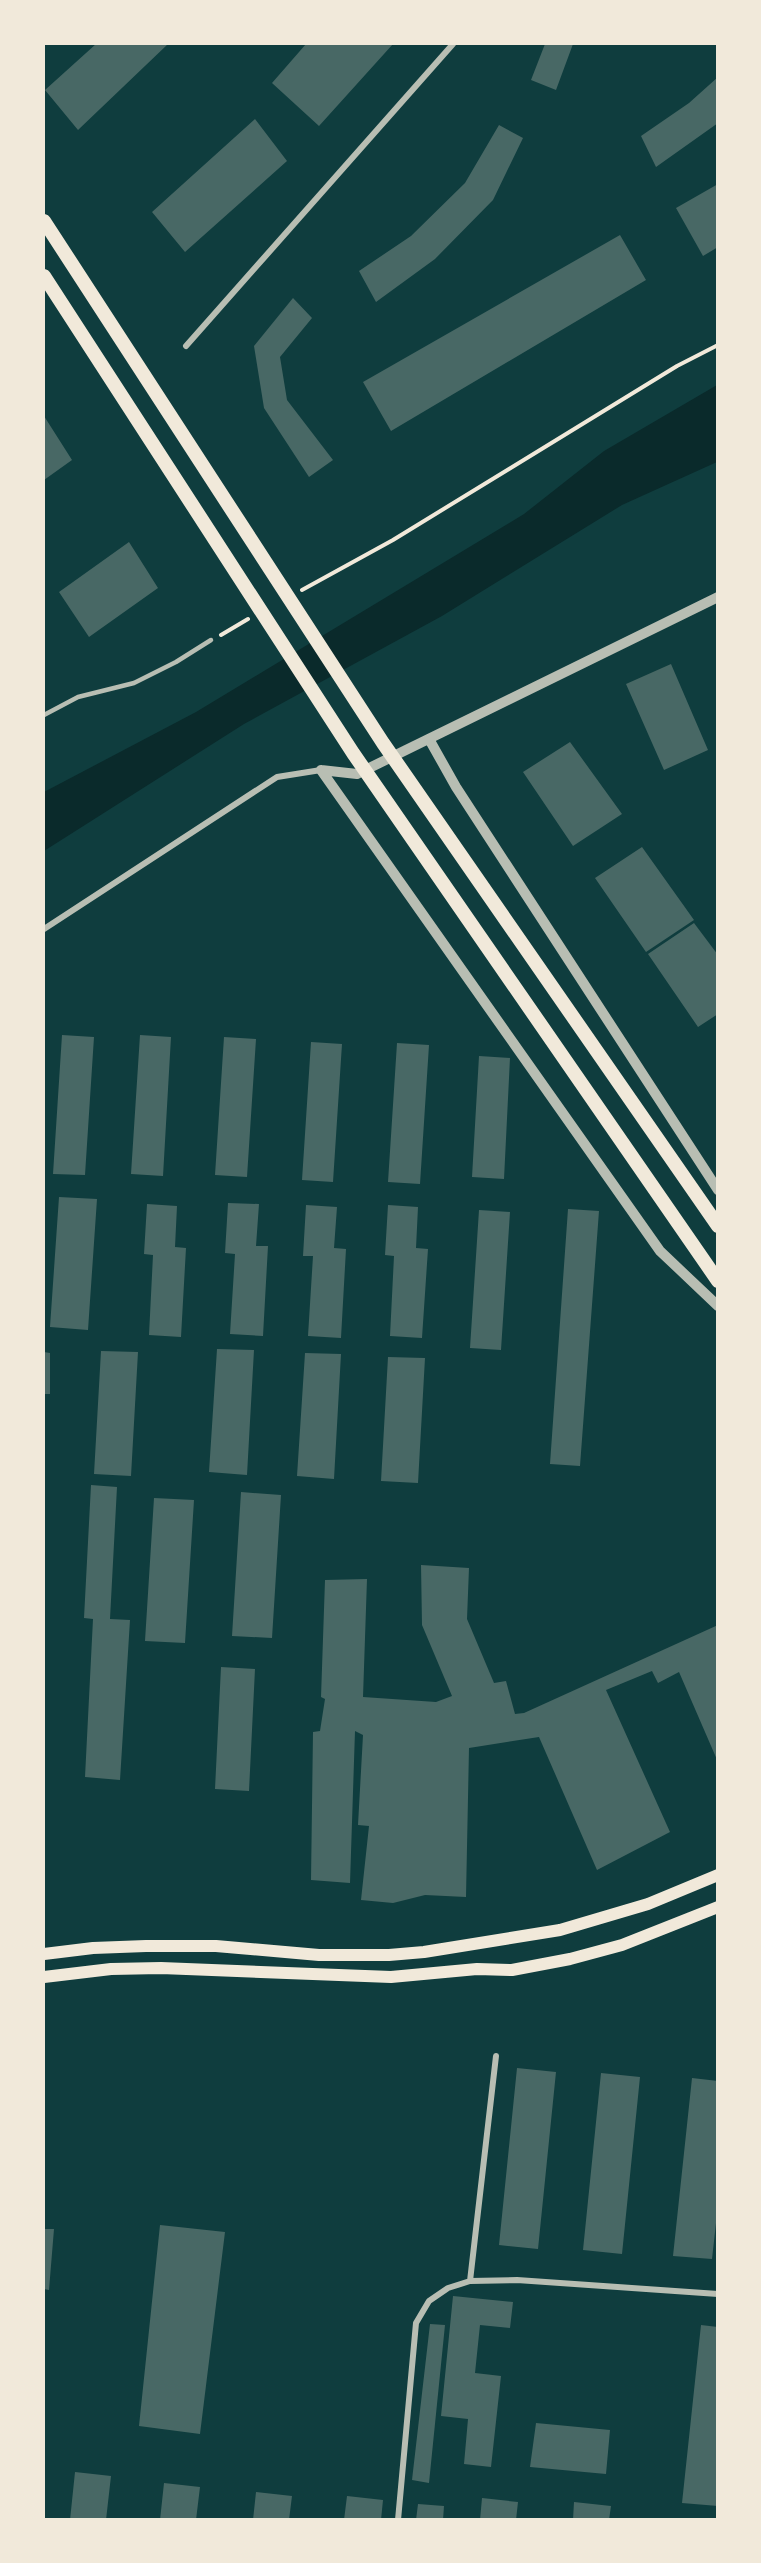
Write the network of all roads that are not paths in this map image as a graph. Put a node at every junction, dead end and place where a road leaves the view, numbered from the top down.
1 (453, 44) edge
2 (44, 221) edge
3 (44, 276) edge
4 (186, 346) dead end
5 (717, 597) edge
6 (211, 640) road end
7 (44, 715) edge
8 (429, 739) junction
9 (321, 770) junction
10 (44, 929) edge
11 (717, 1190) edge
12 (717, 1226) edge
13 (717, 1281) edge
14 (717, 1306) edge
15 (717, 1875) edge
16 (717, 1907) edge
17 (44, 1954) edge
18 (44, 1977) edge
19 (496, 2056) dead end
20 (470, 2281) junction
21 (717, 2294) edge
22 (398, 2520) edge

1 - 4 street
2 - 12 main road
3 - 13 main road
5 - 8 street
6 - 7 lane
8 - 9 street
8 - 11 street
9 - 10 street
9 - 14 street
15 - 17 main road
16 - 18 main road
19 - 20 street
20 - 21 street
20 - 22 street

